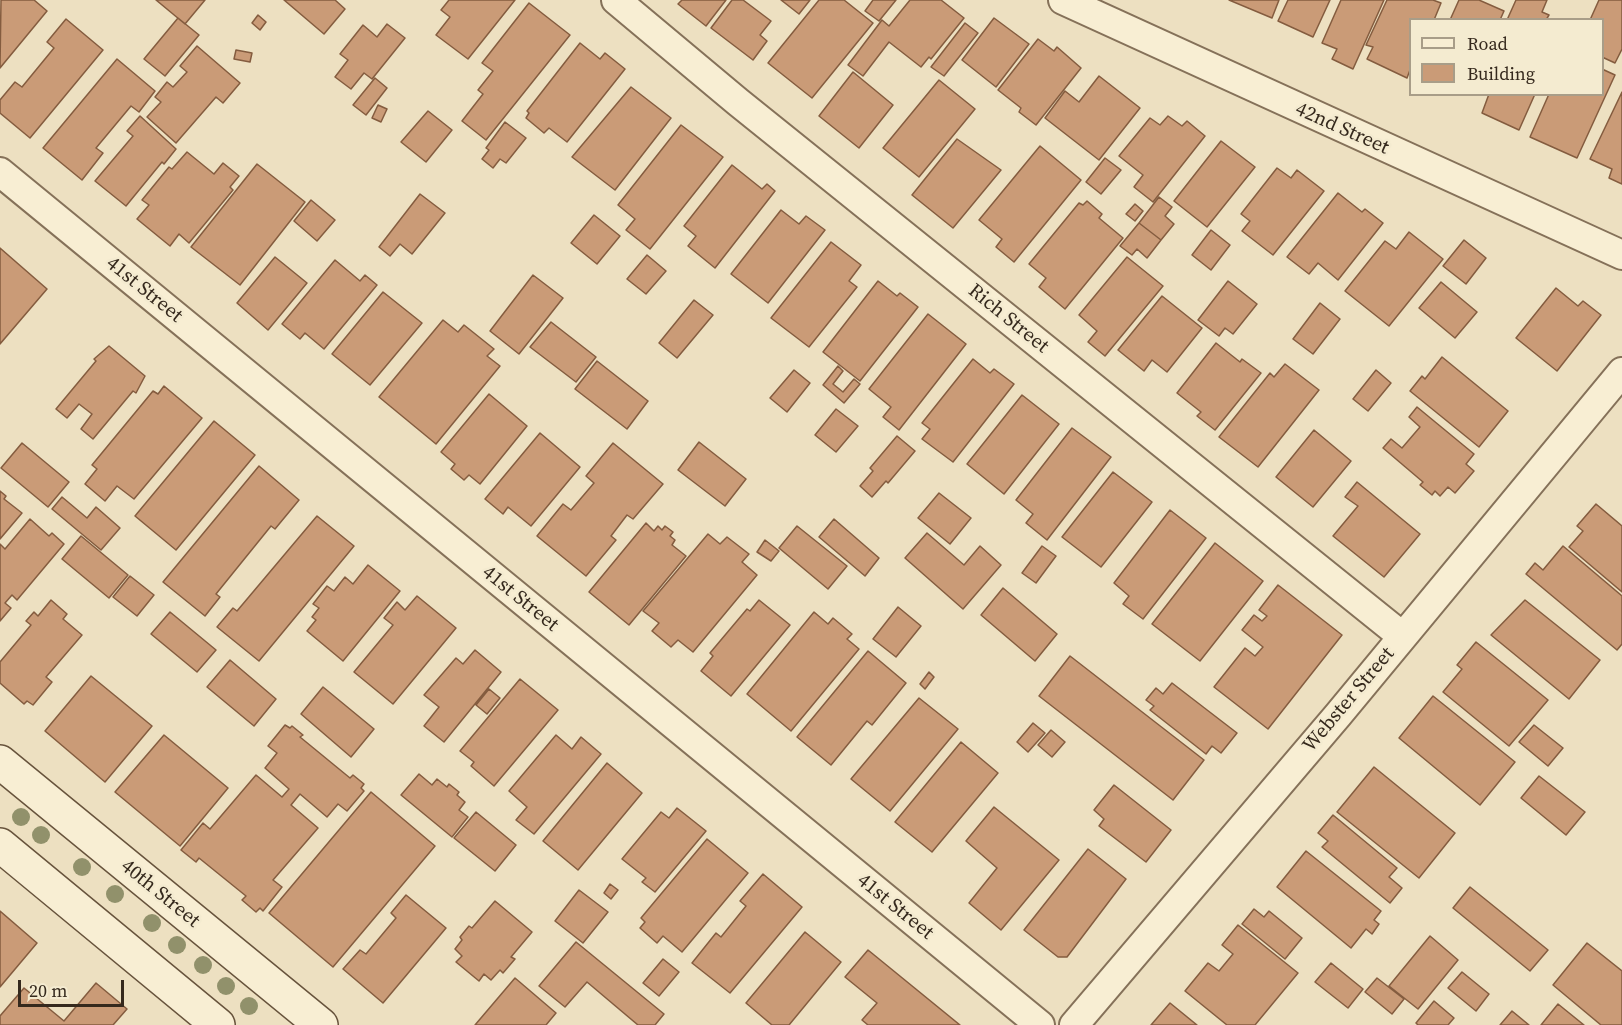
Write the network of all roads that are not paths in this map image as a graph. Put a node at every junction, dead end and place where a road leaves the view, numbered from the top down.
1 (616, 0) edge
2 (1063, 0) edge
3 (0, 172) edge
4 (1622, 255) edge
5 (1622, 372) edge
6 (1402, 636) junction
7 (0, 762) edge
8 (0, 845) edge
9 (218, 1025) edge
10 (321, 1025) edge
11 (1040, 1025) edge
12 (1074, 1025) edge

1 - 6 street, Rich Street
2 - 4 street, 42nd Street
3 - 11 street, 41st Street
5 - 6 street, Webster Street
6 - 12 street, Webster Street
7 - 10 main road, 40th Street
8 - 9 main road

